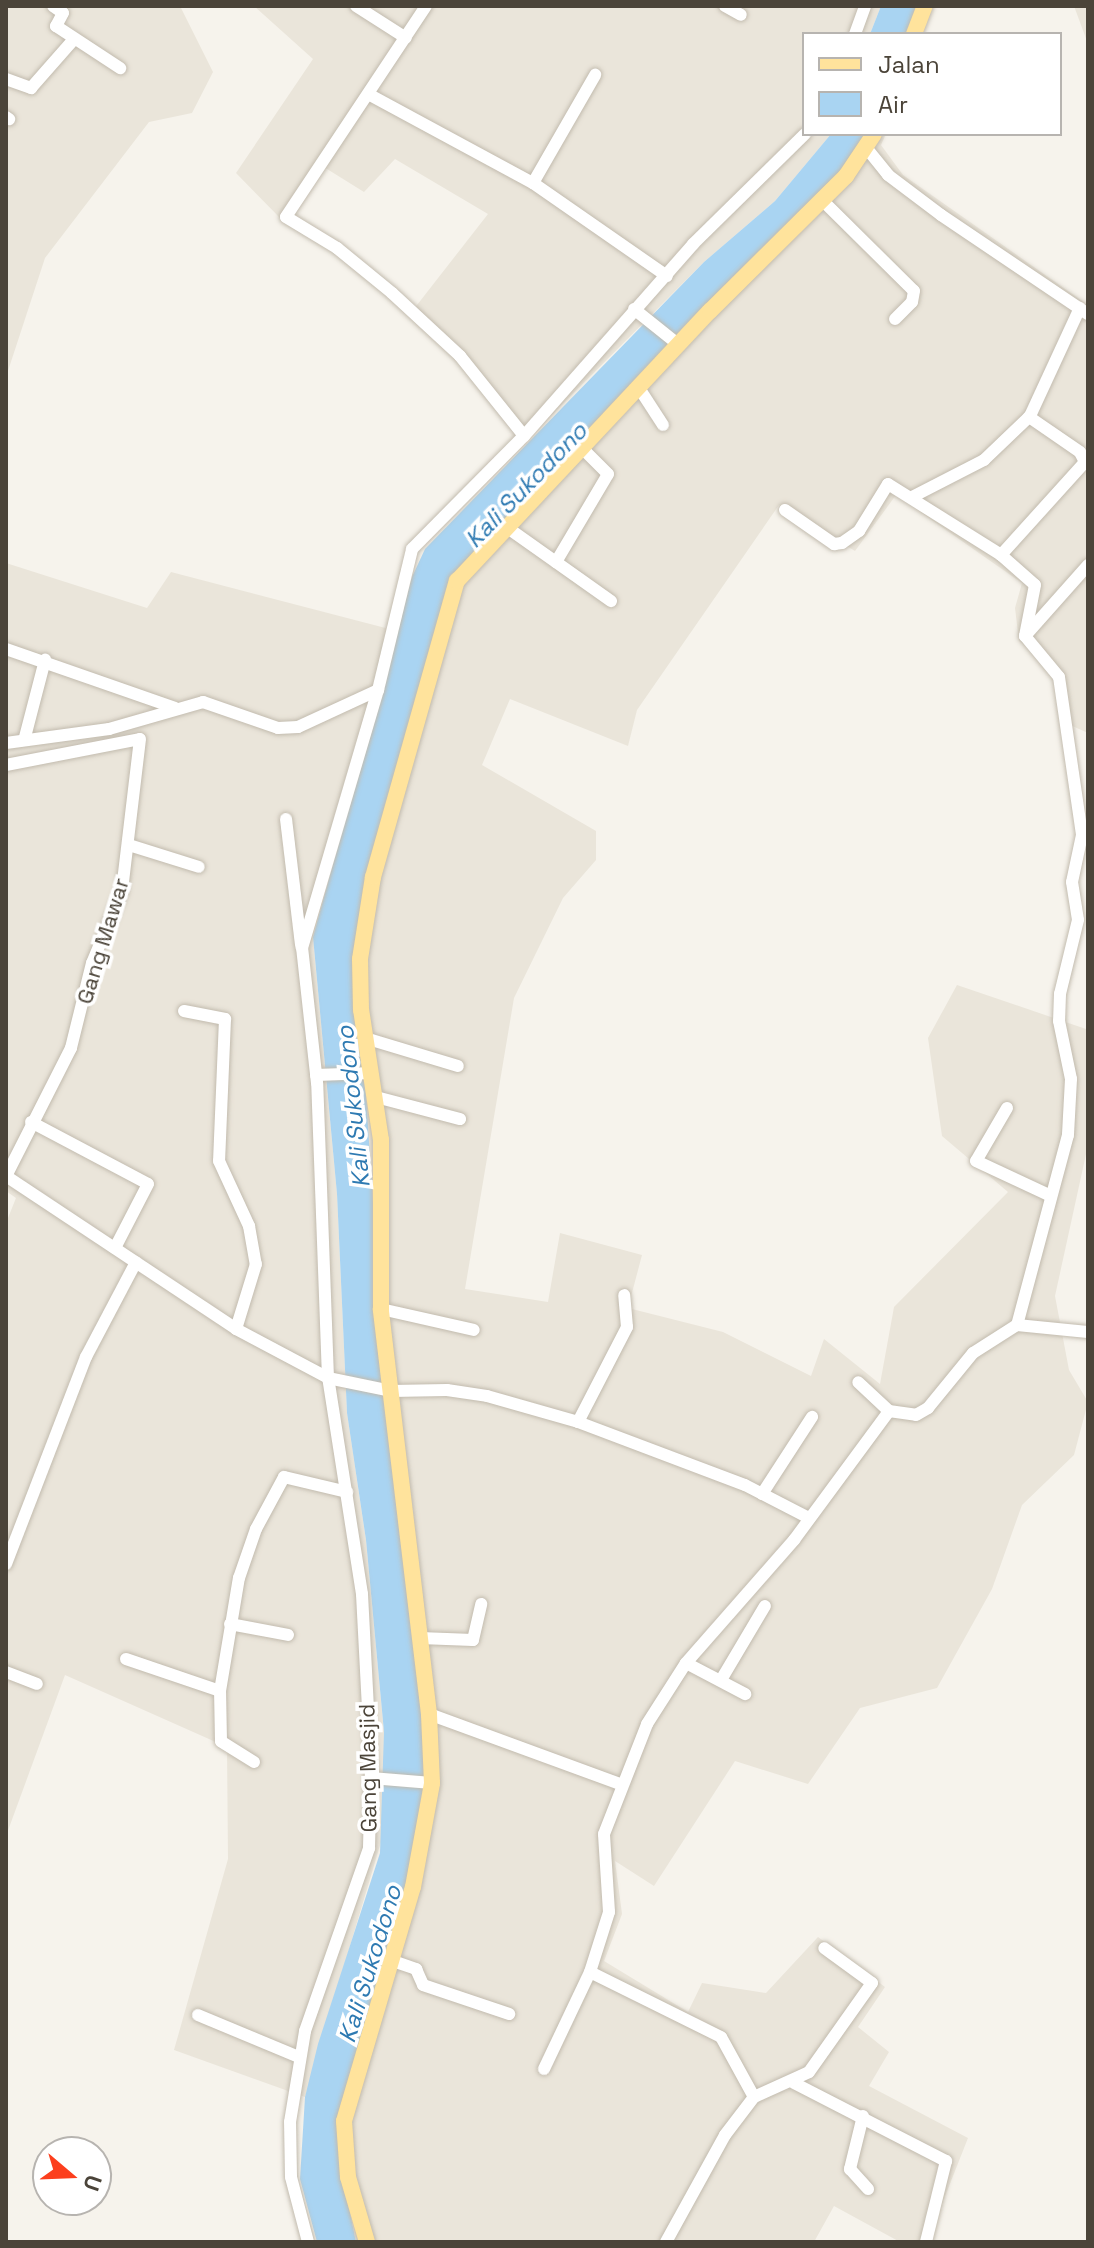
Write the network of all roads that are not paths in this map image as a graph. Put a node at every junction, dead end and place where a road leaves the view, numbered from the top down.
1 (53, 6) edge
2 (356, 6) edge
3 (426, 6) edge
4 (725, 6) edge
5 (865, 6) edge
6 (925, 6) edge
7 (741, 15) dead end
8 (856, 32) edge
9 (915, 32) edge
10 (406, 38) junction
11 (74, 39) junction
12 (120, 68) dead end
13 (595, 75) dead end
14 (6, 79) edge
15 (370, 95) junction
16 (803, 136) edge
17 (871, 142) edge
18 (533, 183) junction
19 (822, 200) junction
20 (667, 276) junction
21 (1084, 311) edge
22 (640, 312) junction
23 (895, 319) dead end
24 (678, 343) junction
25 (639, 388) junction
26 (1029, 417) junction
27 (663, 425) dead end
28 (524, 436) junction
29 (584, 450) junction
30 (912, 497) junction
31 (785, 510) dead end
32 (505, 526) junction
33 (1001, 555) junction
34 (556, 562) junction
35 (1088, 565) edge
36 (611, 601) dead end
37 (1025, 636) junction
38 (6, 649) edge
39 (45, 660) junction
40 (375, 700) junction
41 (175, 708) junction
42 (25, 737) junction
43 (6, 743) edge
44 (6, 765) edge
45 (286, 819) dead end
46 (129, 845) junction
47 (199, 867) dead end
48 (302, 948) junction
49 (184, 1011) dead end
50 (365, 1038) junction
51 (458, 1066) dead end
52 (369, 1073) junction
53 (319, 1074) junction
54 (376, 1097) junction
55 (1007, 1108) dead end
56 (460, 1119) dead end
57 (31, 1122) junction
58 (6, 1176) edge
59 (1049, 1195) junction
60 (115, 1248) junction
61 (136, 1262) junction
62 (624, 1295) dead end
63 (381, 1309) junction
64 (1017, 1325) junction
65 (236, 1329) junction
66 (474, 1330) dead end
67 (1088, 1332) edge
68 (332, 1378) junction
69 (858, 1382) dead end
70 (390, 1391) junction
71 (889, 1411) junction
72 (812, 1417) dead end
73 (578, 1422) junction
74 (347, 1492) junction
75 (762, 1494) junction
76 (809, 1518) junction
77 (12, 1528) edge
78 (6, 1564) edge
79 (481, 1604) dead end
80 (765, 1606) dead end
81 (230, 1624) junction
82 (288, 1635) dead end
83 (420, 1638) junction
84 (126, 1659) dead end
85 (686, 1663) junction
86 (6, 1672) edge
87 (721, 1680) junction
88 (37, 1684) dead end
89 (220, 1691) junction
90 (745, 1694) dead end
91 (429, 1714) junction
92 (254, 1762) dead end
93 (376, 1778) junction
94 (430, 1783) junction
95 (620, 1784) junction
96 (824, 1948) dead end
97 (390, 1960) junction
98 (590, 1972) junction
99 (509, 2014) dead end
100 (198, 2015) dead end
101 (299, 2057) junction
102 (544, 2069) dead end
103 (794, 2083) junction
104 (754, 2097) junction
105 (863, 2116) junction
106 (868, 2189) dead end
107 (308, 2242) edge
108 (367, 2242) edge
109 (666, 2242) edge
110 (926, 2242) edge

1 - 11 street
2 - 10 street
3 - 10 street
4 - 7 street
5 - 8 street
6 - 9 main road
10 - 15 street
11 - 12 street
11 - 14 street
13 - 18 street
15 - 18 street
15 - 28 street
16 - 20 street
17 - 19 main road
17 - 21 street
18 - 20 street
19 - 23 street
19 - 24 main road
20 - 22 street
21 - 26 street
22 - 24 street
22 - 28 street
24 - 25 main road
25 - 27 street
25 - 29 main road
26 - 30 street
26 - 33 street
28 - 40 street
29 - 32 main road
29 - 34 street
30 - 31 street
30 - 33 street
32 - 34 street
32 - 50 main road
33 - 37 street
34 - 36 street
35 - 37 street
37 - 59 street
38 - 39 street
39 - 41 street
39 - 42 street
40 - 41 street
40 - 48 street
41 - 42 street
42 - 43 street
44 - 46 street, Gang Mawar
45 - 48 street, Gang Masjid
46 - 47 street
46 - 57 street, Gang Mawar
48 - 53 street, Gang Masjid
49 - 65 street
50 - 51 street
50 - 52 main road
52 - 53 street
52 - 54 main road
53 - 68 street, Gang Masjid
54 - 56 street
54 - 63 main road
55 - 59 street
57 - 58 street, Gang Mawar
57 - 60 street
58 - 60 street
59 - 64 street
60 - 61 street
61 - 65 street
61 - 77 street
62 - 73 street
63 - 66 street
63 - 70 main road
64 - 67 street
64 - 71 street
65 - 68 street
68 - 70 street
68 - 74 street, Gang Masjid
69 - 71 street
70 - 73 street
70 - 83 main road
71 - 76 street
72 - 75 street
73 - 75 street
74 - 81 street
74 - 93 street, Gang Masjid
75 - 76 street
76 - 85 street
77 - 78 street
79 - 83 street
80 - 87 street
81 - 82 street
81 - 89 street
83 - 91 main road
84 - 89 street
85 - 87 street
85 - 95 street
86 - 88 street
87 - 90 street
89 - 92 street
91 - 94 main road
91 - 95 street
93 - 94 street
93 - 101 street, Gang Masjid
94 - 97 main road
95 - 98 street
96 - 103 street
97 - 99 street
97 - 108 main road
98 - 102 street
98 - 104 street
100 - 101 street
101 - 107 street, Gang Masjid
103 - 104 street
103 - 105 street
104 - 109 street
105 - 106 street
105 - 110 street

